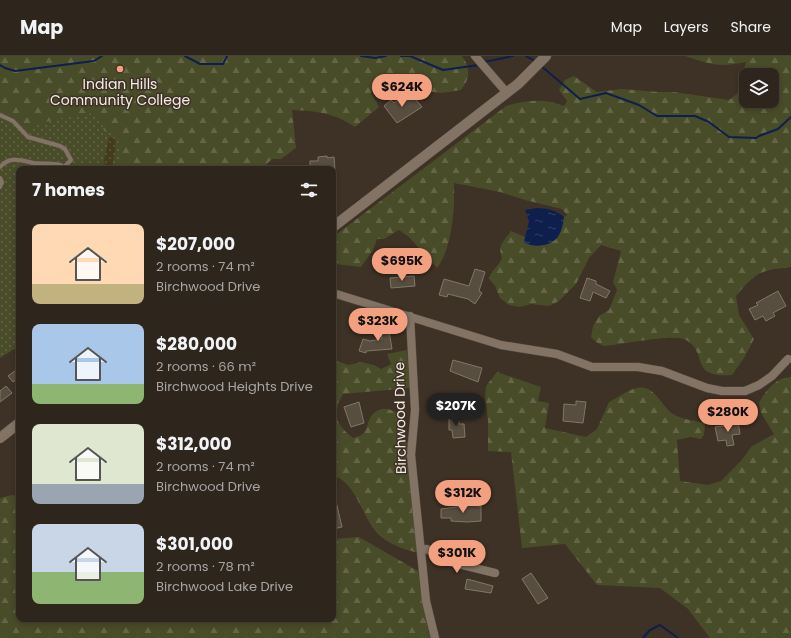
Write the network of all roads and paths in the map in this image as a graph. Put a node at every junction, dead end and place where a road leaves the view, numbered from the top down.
1 (475, 56) edge
2 (546, 56) edge
3 (507, 93) junction
4 (0, 115) edge
5 (0, 166) edge
6 (62, 166) edge
7 (65, 166) edge
8 (0, 178) edge
9 (0, 187) edge
10 (336, 225) edge
11 (336, 293) edge
12 (410, 316) junction
13 (788, 359) dead end
14 (16, 425) edge
15 (0, 438) edge
16 (422, 550) junction
17 (495, 573) dead end
18 (435, 638) edge

1 - 3 street
2 - 3 main road
3 - 10 main road
4 - 7 lane
5 - 6 lane
8 - 9 lane
11 - 12 street
12 - 13 street
12 - 16 street, Birchwood Drive
14 - 15 main road
16 - 17 street
16 - 18 street, Birchwood Drive

